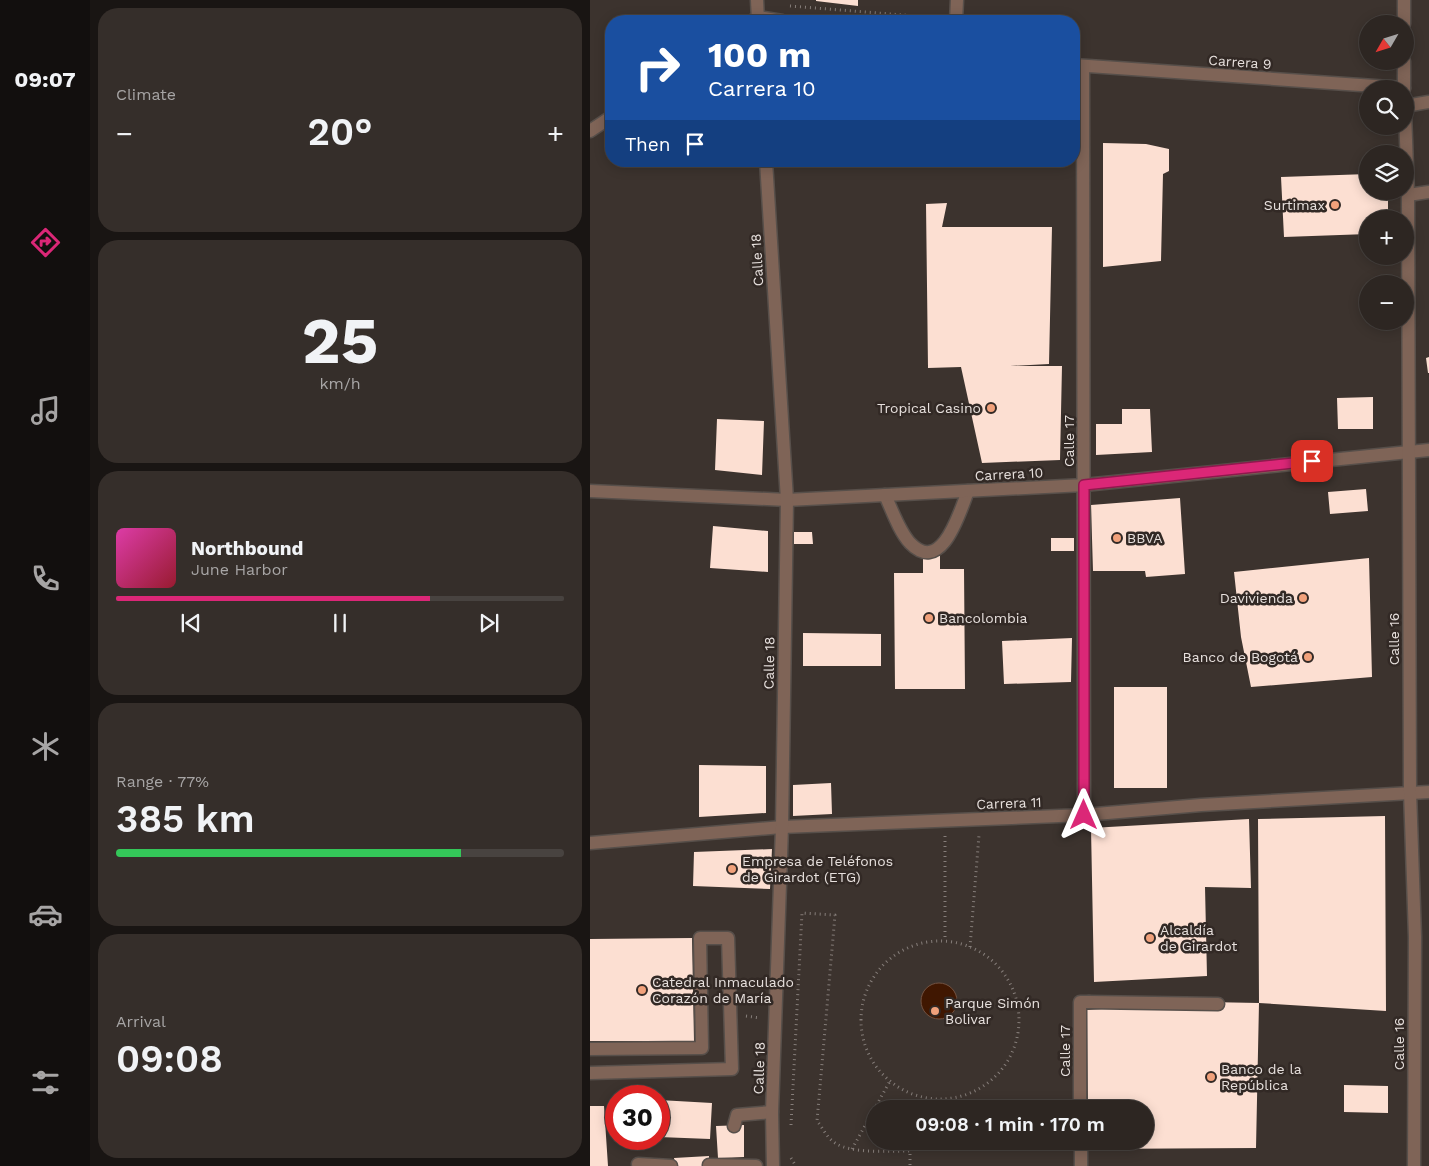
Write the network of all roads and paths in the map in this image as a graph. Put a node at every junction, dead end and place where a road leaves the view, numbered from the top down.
1 (757, 0) edge
2 (957, 0) edge
3 (1404, 0) edge
4 (785, 5) dead end
5 (756, 15) edge
6 (906, 15) edge
7 (956, 15) edge
8 (1404, 15) edge
9 (1080, 65) edge
10 (1359, 85) edge
11 (1429, 102) edge
12 (1414, 104) edge
13 (605, 121) edge
14 (590, 131) edge
15 (766, 167) edge
16 (1079, 167) edge
17 (1429, 192) edge
18 (1414, 194) edge
19 (1408, 200) edge
20 (1429, 450) edge
21 (1408, 451) junction
22 (1084, 485) junction
23 (590, 491) edge
24 (968, 491) junction
25 (885, 495) junction
26 (787, 500) junction
27 (1410, 792) junction
28 (1429, 792) edge
29 (1084, 815) junction
30 (980, 819) junction
31 (945, 821) junction
32 (782, 827) junction
33 (590, 843) edge
34 (946, 941) junction
35 (970, 947) junction
36 (1218, 1004) dead end
37 (590, 1049) edge
38 (590, 1073) edge
39 (890, 1081) junction
40 (1080, 1100) edge
41 (772, 1112) junction
42 (734, 1126) dead end
43 (791, 1126) dead end
44 (852, 1149) junction
45 (1081, 1150) edge
46 (790, 1155) dead end
47 (638, 1161) edge
48 (709, 1165) edge
49 (671, 1166) edge
50 (756, 1166) edge
51 (773, 1166) edge
52 (796, 1166) edge
53 (910, 1166) edge
54 (1081, 1166) edge
55 (1414, 1166) edge

1 - 5 street
2 - 7 street
3 - 8 street
4 - 6 path
9 - 10 street, Carrera 9
11 - 12 street
13 - 14 street
15 - 26 street, Calle 18
16 - 22 street, Calle 17
17 - 18 street
19 - 21 street, Calle 16
20 - 21 street, Carrera 10
21 - 22 street, Carrera 10
21 - 27 street, Calle 16
22 - 24 street, Carrera 10
22 - 29 street, Calle 17
23 - 26 street, Carrera 10
24 - 25 street, Carrera 10
24 - 25 street
25 - 26 street, Carrera 10
26 - 32 street, Calle 18
27 - 28 street, Carrera 11
27 - 29 street, Carrera 11
27 - 55 street, Calle 16
29 - 30 street, Carrera 11
30 - 31 street, Carrera 11
30 - 35 path
31 - 32 street, Carrera 11
31 - 34 path
32 - 33 street, Carrera 11
32 - 41 street, Calle 18
34 - 35 path
34 - 39 path
35 - 39 path
36 - 40 street, Calle 17
37 - 38 street
39 - 44 path
41 - 42 street
41 - 51 street, Calle 18
43 - 44 path
44 - 53 path
45 - 54 street
46 - 52 path
47 - 49 street
48 - 50 street

